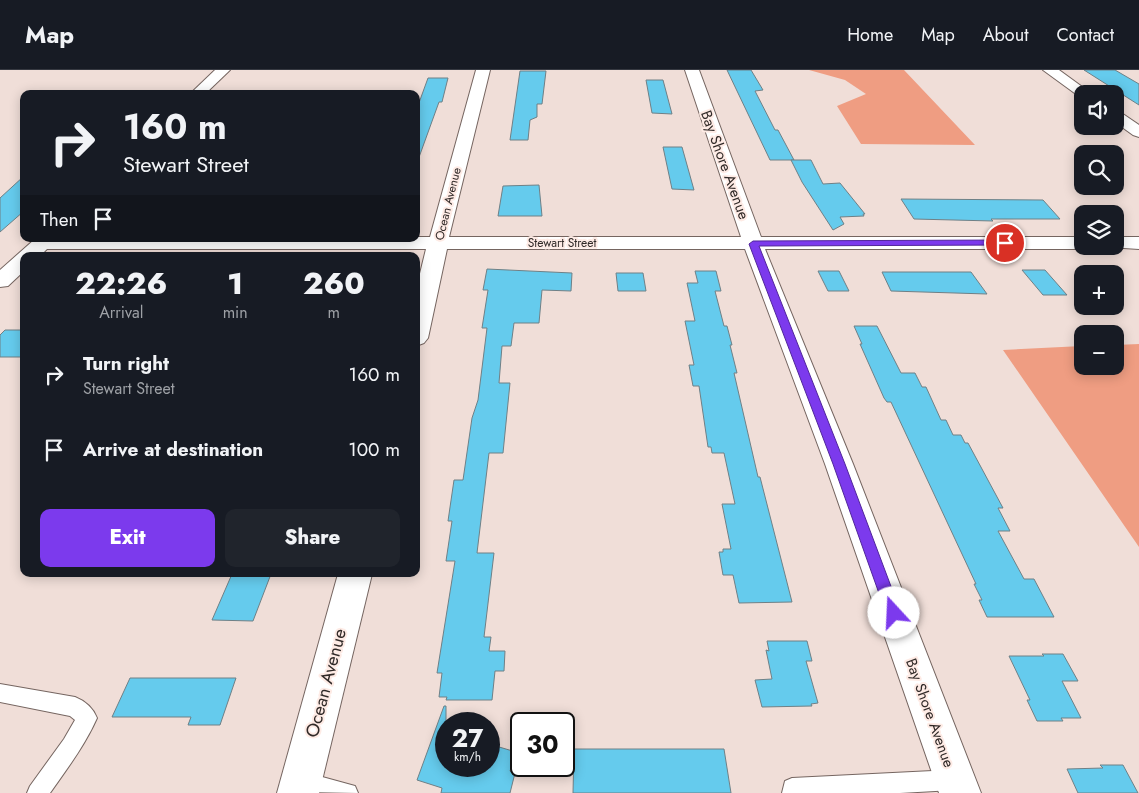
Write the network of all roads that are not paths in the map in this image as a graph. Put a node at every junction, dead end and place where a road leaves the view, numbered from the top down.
1 (223, 70) edge
2 (483, 70) edge
3 (692, 70) edge
4 (1050, 70) edge
5 (1074, 87) edge
6 (201, 90) edge
7 (1124, 121) edge
8 (1139, 132) edge
9 (1139, 242) edge
10 (438, 243) junction
11 (1074, 243) edge
12 (1124, 243) edge
13 (753, 244) junction
14 (39, 246) edge
15 (20, 264) edge
16 (0, 281) edge
17 (420, 321) edge
18 (354, 577) edge
19 (0, 693) edge
20 (299, 787) edge
21 (957, 787) edge
22 (37, 793) edge
23 (348, 793) edge
24 (792, 793) edge

1 - 6 street
2 - 10 street, Ocean Avenue
3 - 13 street, Bay Shore Avenue
4 - 5 street
7 - 8 street
9 - 12 street
10 - 13 street, Stewart Street
10 - 14 street, Stewart Street
10 - 17 street, Ocean Avenue
11 - 13 street, Stewart Street
13 - 21 street, Bay Shore Avenue
15 - 16 street
18 - 20 street, Ocean Avenue
19 - 22 lane
20 - 23 lane
21 - 24 lane

